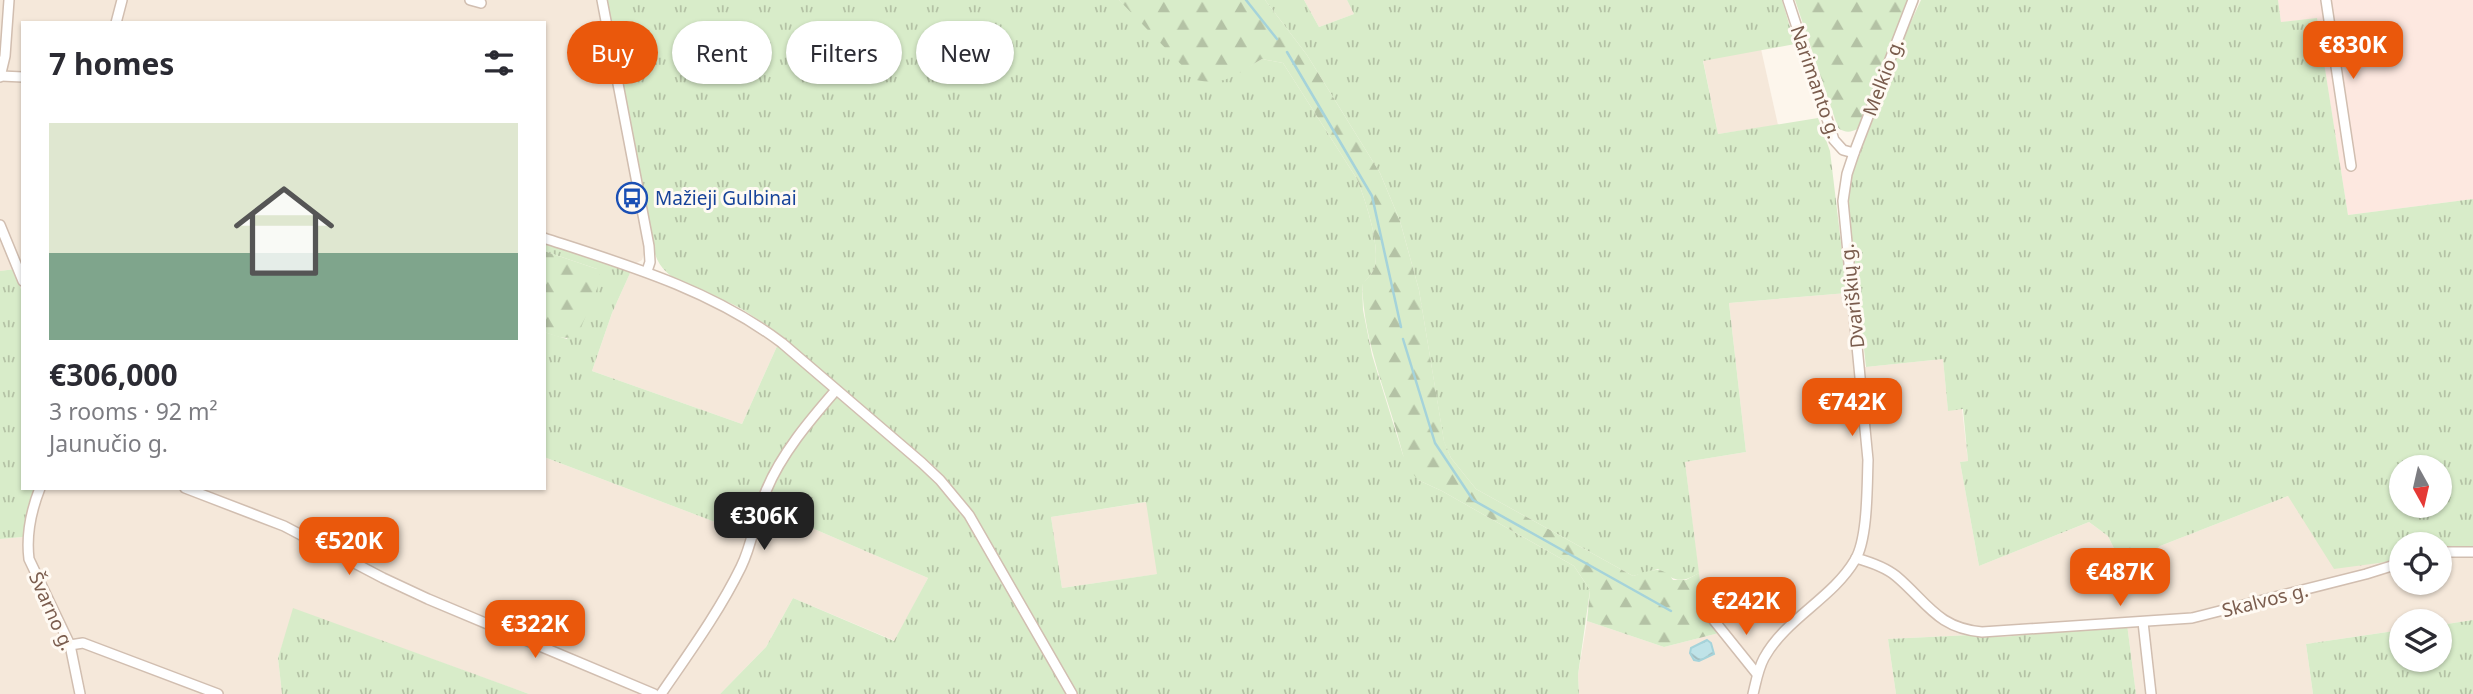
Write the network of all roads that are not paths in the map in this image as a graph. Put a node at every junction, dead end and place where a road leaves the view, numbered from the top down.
1 (9, 0) edge
2 (122, 0) edge
3 (470, 0) edge
4 (602, 0) edge
5 (1788, 0) edge
6 (1913, 0) edge
7 (2326, 0) edge
8 (481, 3) dead end
9 (117, 21) edge
10 (0, 77) edge
11 (21, 78) edge
12 (1854, 153) junction
13 (2351, 166) dead end
14 (0, 225) edge
15 (546, 239) edge
16 (647, 271) junction
17 (21, 276) edge
18 (836, 390) junction
19 (39, 490) edge
20 (190, 490) edge
21 (2452, 552) edge
22 (2473, 552) edge
23 (1856, 558) junction
24 (2389, 566) edge
25 (1712, 618) dead end
26 (2143, 622) junction
27 (70, 645) junction
28 (1758, 674) junction
29 (79, 694) edge
30 (218, 694) edge
31 (654, 694) edge
32 (661, 694) edge
33 (1073, 694) edge
34 (1753, 694) edge
35 (2151, 694) edge

1 - 10 street
2 - 9 street
3 - 8 street
4 - 16 street
5 - 12 street, Narimanto g.
6 - 12 street, Melkio g.
7 - 13 street
10 - 11 street
12 - 23 street, Dvariškių g.
14 - 17 street
15 - 16 street
16 - 18 street
18 - 32 street
18 - 33 street
19 - 27 street, Švarno g.
20 - 31 street
21 - 22 street
23 - 26 street, Skalvos g.
23 - 28 street, Dvariškių g.
24 - 26 street, Skalvos g.
25 - 28 street
26 - 35 street
27 - 29 street, Švarno g.
27 - 30 street
28 - 34 street, Dvariškių g.

